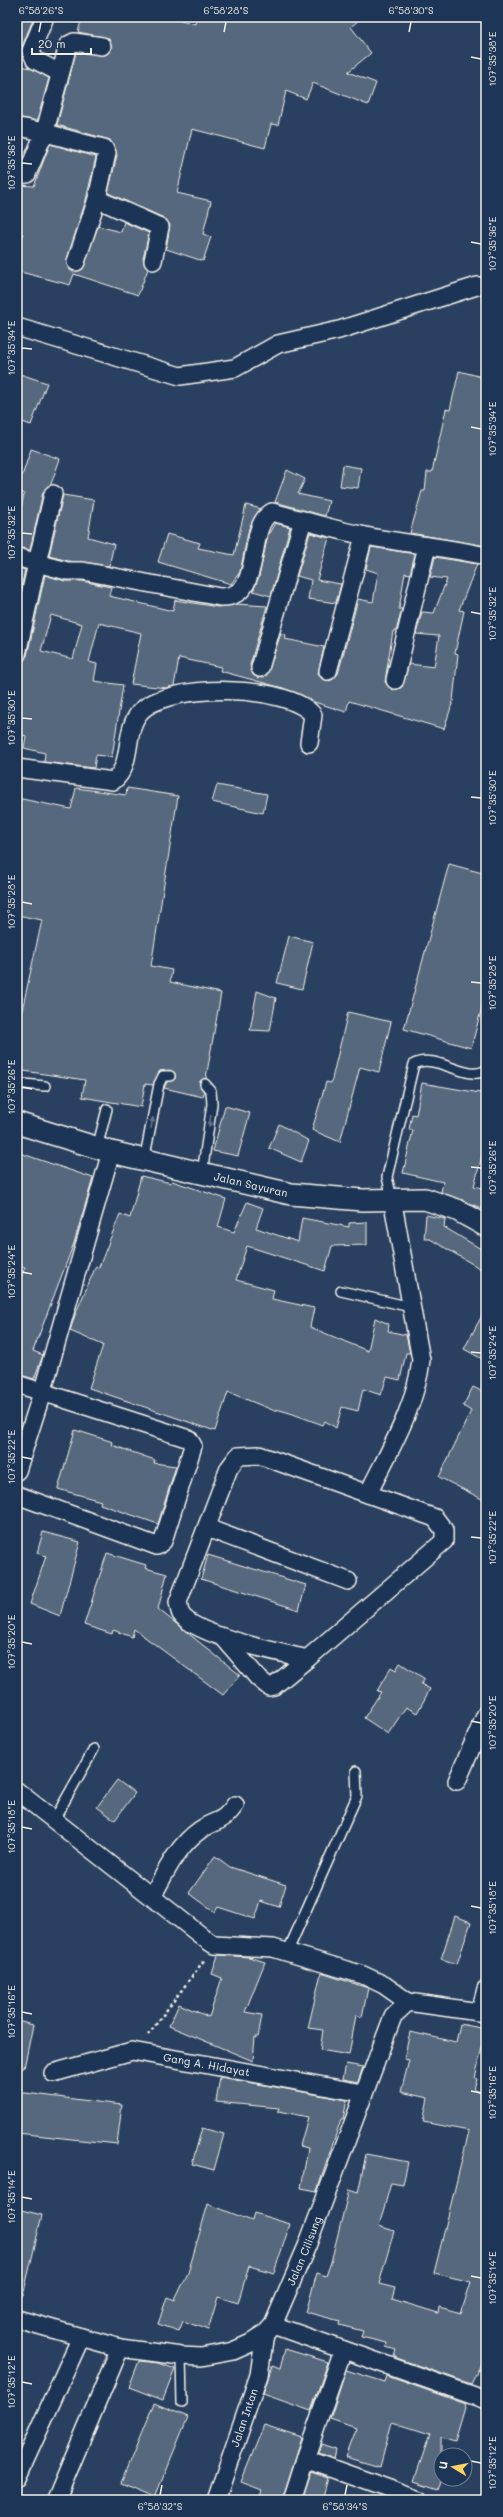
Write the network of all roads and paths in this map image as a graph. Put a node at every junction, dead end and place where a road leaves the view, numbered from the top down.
1 (46, 17) edge
2 (102, 46) dead end
3 (60, 73) junction
4 (17, 127) edge
5 (45, 130) junction
6 (17, 175) edge
7 (97, 199) junction
8 (153, 261) dead end
9 (76, 262) dead end
10 (486, 286) edge
11 (17, 328) edge
12 (53, 494) dead end
13 (303, 520) junction
14 (364, 536) junction
15 (427, 546) junction
16 (486, 556) edge
17 (17, 557) edge
18 (37, 563) junction
19 (17, 654) edge
20 (260, 668) dead end
21 (328, 671) dead end
22 (395, 680) dead end
23 (309, 743) dead end
24 (17, 768) edge
25 (486, 1070) edge
26 (170, 1076) dead end
27 (205, 1084) dead end
28 (17, 1086) edge
29 (45, 1086) dead end
30 (107, 1108) dead end
31 (17, 1123) edge
32 (104, 1150) junction
33 (144, 1161) junction
34 (202, 1175) junction
35 (392, 1198) junction
36 (486, 1226) edge
37 (341, 1291) dead end
38 (410, 1307) junction
39 (17, 1384) edge
40 (42, 1393) junction
41 (17, 1471) edge
42 (368, 1494) junction
43 (17, 1496) edge
44 (207, 1528) junction
45 (348, 1580) dead end
46 (224, 1638) junction
47 (307, 1659) junction
48 (486, 1714) edge
49 (94, 1749) dead end
50 (356, 1771) dead end
51 (457, 1781) dead end
52 (17, 1791) edge
53 (235, 1805) dead end
54 (54, 1820) junction
55 (152, 1897) junction
56 (214, 1944) junction
57 (287, 1953) junction
58 (486, 1989) edge
59 (408, 2002) junction
60 (483, 2012) edge
61 (136, 2052) junction
62 (53, 2073) dead end
63 (362, 2093) junction
64 (17, 2319) edge
65 (269, 2329) junction
66 (81, 2337) junction
67 (120, 2348) junction
68 (343, 2350) junction
69 (182, 2356) junction
70 (486, 2400) edge
71 (182, 2404) dead end
72 (305, 2459) junction
73 (17, 2478) edge
74 (56, 2500) edge
75 (216, 2500) edge
76 (292, 2500) edge
77 (420, 2500) edge

1 - 3 street
2 - 3 street
3 - 5 street
4 - 5 street
5 - 6 street
5 - 7 street
7 - 8 street
7 - 9 street
10 - 11 street
12 - 18 street
13 - 14 street
13 - 18 street
13 - 20 street
14 - 15 street
14 - 21 street
15 - 16 street
15 - 22 street
17 - 18 street
18 - 19 street
23 - 24 street
25 - 35 lane
33 -> 26 lane
27 -> 34 lane
28 - 29 lane
30 - 32 lane
31 - 32 street, Jalan Sayuran
32 - 33 street, Jalan Sayuran
32 - 40 street
33 - 34 street, Jalan Sayuran
34 - 35 street, Jalan Sayuran
35 - 36 street, Jalan Sayuran
35 - 38 street
37 - 38 lane
38 - 42 street
39 - 40 street
40 - 41 street
40 - 43 street
42 - 44 street
42 - 47 street
44 - 45 street
44 - 46 street
46 - 47 street
46 - 47 street
48 - 51 street
49 - 54 lane
50 - 57 lane
52 - 54 street
53 - 55 street
54 - 55 street
55 - 56 street
56 - 57 street
56 - 61 path
57 - 59 street
58 - 60 street
59 - 60 street
59 - 63 street, Jalan Cilisung
61 - 62 street, Gang A. Hidayat
61 - 63 street, Gang A. Hidayat
63 - 65 street, Jalan Cilisung
64 - 66 street
65 - 68 street
65 - 69 street
65 - 75 street, Jalan Intan
66 - 67 street
66 - 73 street
67 - 69 street
67 - 74 street
68 - 70 street
68 - 72 street
69 - 71 lane
72 - 76 street
72 - 77 street

